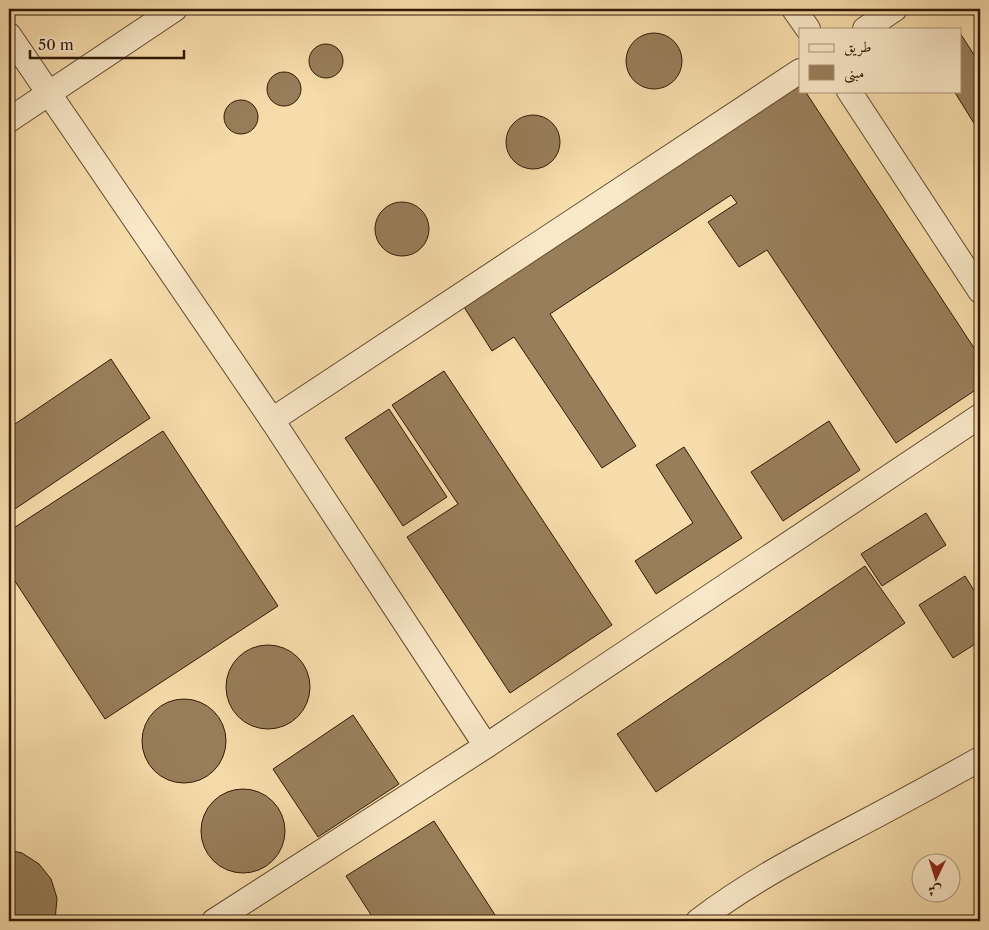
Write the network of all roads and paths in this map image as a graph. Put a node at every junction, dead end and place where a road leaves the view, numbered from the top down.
1 (175, 9) edge
2 (794, 9) edge
3 (895, 9) edge
4 (807, 28) edge
5 (866, 28) edge
6 (9, 35) edge
7 (799, 73) edge
8 (850, 92) edge
9 (48, 95) junction
10 (9, 120) edge
11 (980, 291) edge
12 (980, 416) edge
13 (272, 420) junction
14 (486, 746) junction
15 (980, 759) edge
16 (214, 921) edge
17 (698, 921) edge

1 - 9 street
2 - 4 street
3 - 5 street
6 - 9 street
7 - 13 street
8 - 11 street
9 - 10 street
9 - 13 street
12 - 14 street
13 - 14 street
14 - 16 street
15 - 17 street

